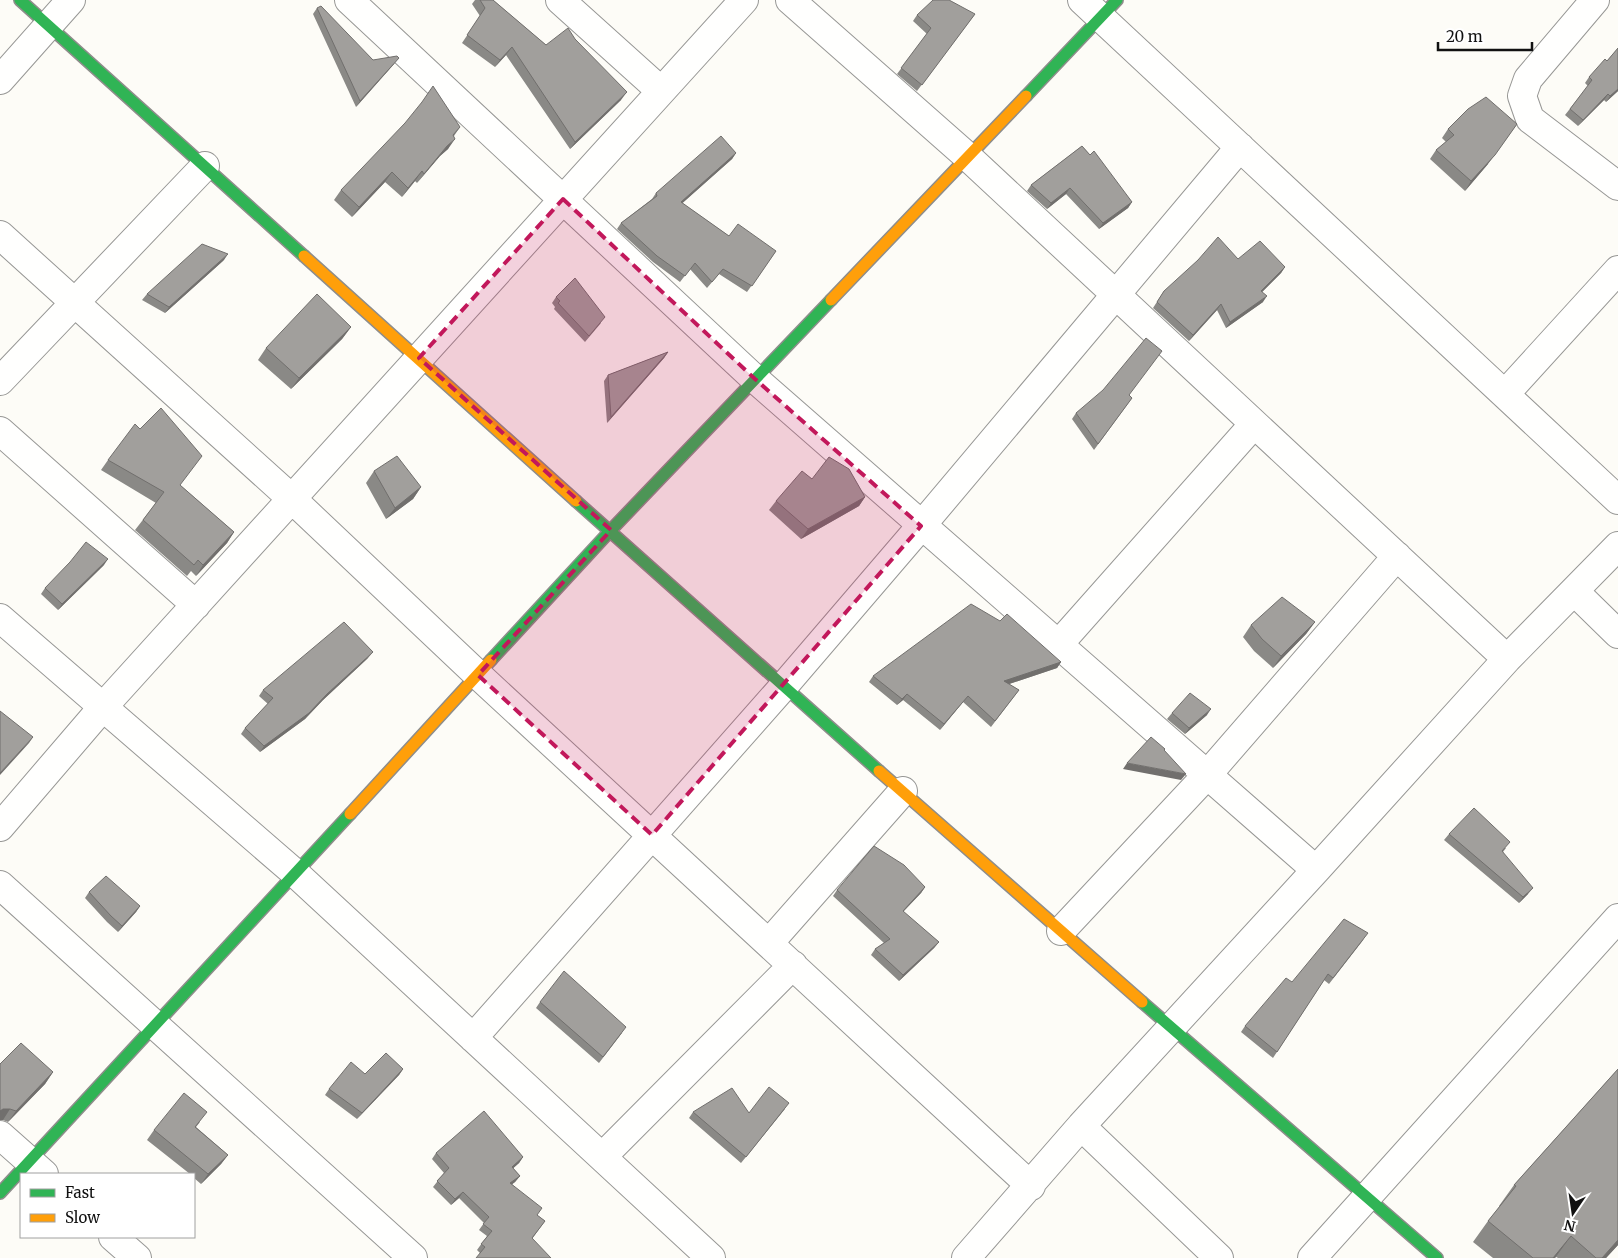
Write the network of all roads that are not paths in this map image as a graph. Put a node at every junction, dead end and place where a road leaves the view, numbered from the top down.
1 (20, 0) edge
2 (71, 0) edge
3 (349, 0) edge
4 (560, 0) edge
5 (744, 0) edge
6 (790, 0) edge
7 (1595, 0) edge
8 (1100, 6) edge
9 (49, 26) junction
10 (0, 80) edge
11 (661, 91) junction
12 (1240, 147) junction
13 (968, 157) junction
14 (205, 166) junction
15 (1618, 186) edge
16 (563, 200) junction
17 (0, 234) edge
18 (1618, 270) edge
19 (1116, 295) junction
20 (74, 302) junction
21 (419, 358) junction
22 (755, 379) junction
23 (0, 381) edge
24 (1505, 394) junction
25 (1254, 424) junction
26 (0, 430) edge
27 (292, 499) junction
28 (1618, 500) edge
29 (921, 526) junction
30 (611, 530) junction
31 (1618, 546) edge
32 (1397, 556) junction
33 (1574, 591) junction
34 (196, 605) junction
35 (0, 618) edge
36 (1618, 634) edge
37 (1058, 645) junction
38 (1507, 659) junction
39 (478, 675) junction
40 (783, 687) junction
41 (102, 708) junction
42 (1206, 775) junction
43 (903, 792) junction
44 (0, 827) edge
45 (652, 835) junction
46 (1316, 870) junction
47 (295, 873) junction
48 (0, 885) edge
49 (1618, 918) edge
50 (1061, 931) junction
51 (769, 942) junction
52 (793, 965) junction
53 (155, 1025) junction
54 (1172, 1028) junction
55 (473, 1038) junction
56 (1081, 1126) junction
57 (0, 1135) edge
58 (602, 1157) junction
59 (36, 1168) edge
60 (20, 1179) edge
61 (1031, 1186) junction
62 (0, 1193) edge
63 (1368, 1196) junction
64 (114, 1238) edge
65 (137, 1258) edge
66 (413, 1258) edge
67 (711, 1258) edge
68 (966, 1258) edge
69 (1219, 1258) edge
70 (1312, 1258) edge
71 (1437, 1258) edge

1 - 9 street
2 - 9 street
3 - 16 street
4 - 11 street
5 - 11 street
6 - 13 street
7 - 15 street
8 - 12 street
8 - 13 street
9 - 10 street
9 - 14 street
11 - 16 street
12 - 19 street
12 - 24 street
13 - 19 street
13 - 22 street
14 - 20 street
14 - 21 street
16 - 21 street
16 - 22 street
17 - 20 street
18 - 24 street
19 - 25 street
19 - 29 street
20 - 23 street
20 - 27 street
21 - 27 street
21 - 30 street
22 - 29 street
22 - 30 street
24 - 28 street
25 - 32 street
25 - 37 street
26 - 34 street
27 - 34 street
27 - 39 street
29 - 37 street
29 - 40 street
30 - 39 street
30 - 40 street
31 - 33 street
32 - 38 street
32 - 42 street
33 - 36 street
33 - 38 street
34 - 41 street
35 - 41 street
37 - 42 street
38 - 46 street
39 - 45 street
39 - 47 street
40 - 43 street
40 - 45 street
41 - 44 street
41 - 47 street
42 - 46 street
42 - 50 street
43 - 50 street
43 - 51 street
45 - 51 street
45 - 55 street
46 - 54 street
47 - 53 street
47 - 55 street
48 - 53 street
49 - 63 street
50 - 54 street
51 - 52 street
52 - 58 street
52 - 61 street
53 - 59 street
53 - 66 street
54 - 56 street
54 - 63 street
55 - 58 street
56 - 61 street
56 - 69 street
57 - 59 street
58 - 67 street
60 - 62 street
61 - 68 street
63 - 70 street
63 - 71 street
64 - 65 street

